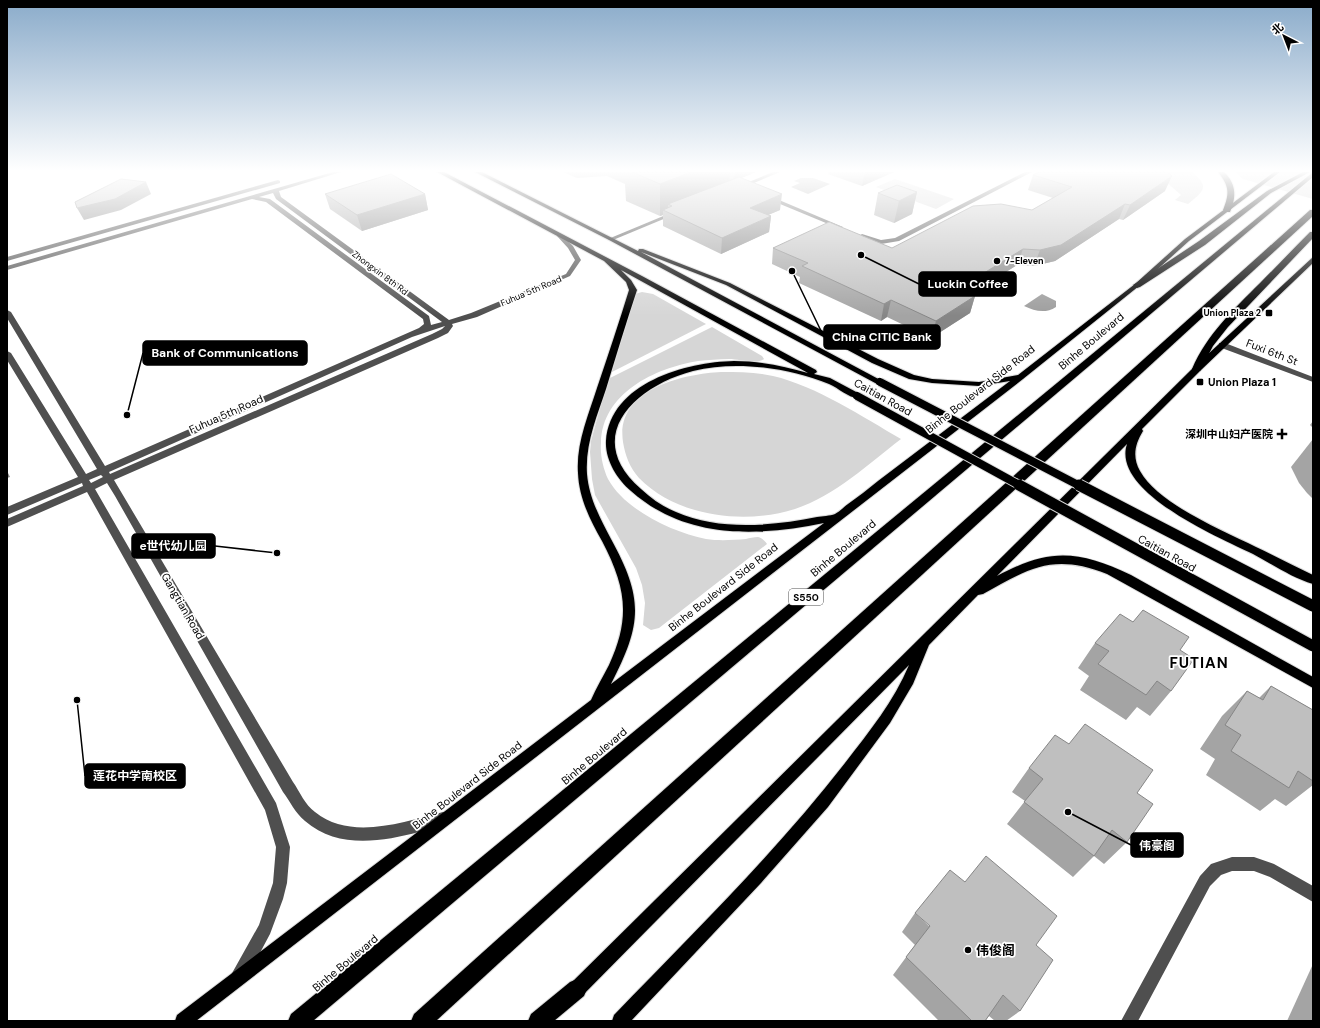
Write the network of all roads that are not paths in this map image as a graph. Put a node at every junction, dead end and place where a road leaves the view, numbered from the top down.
1 (145, 220) edge
2 (174, 220) edge
3 (295, 220) edge
4 (308, 220) edge
5 (530, 220) edge
6 (573, 220) edge
7 (658, 220) edge
8 (822, 220) edge
9 (936, 220) edge
10 (1214, 220) edge
11 (1232, 220) edge
12 (1258, 220) edge
13 (1304, 220) edge
14 (844, 229) edge
15 (859, 234) edge
16 (1313, 234) edge
17 (560, 236) junction
18 (611, 239) junction
19 (7, 259) edge
20 (1313, 259) edge
21 (607, 261) junction
22 (7, 268) edge
23 (1137, 285) junction
24 (7, 312) edge
25 (448, 323) junction
26 (422, 330) junction
27 (1222, 345) junction
28 (7, 353) edge
29 (1197, 369) junction
30 (1020, 377) junction
31 (1313, 380) edge
32 (833, 383) junction
33 (1149, 417) junction
34 (106, 475) junction
35 (86, 483) junction
36 (7, 511) edge
37 (837, 517) junction
38 (7, 522) edge
39 (1313, 580) edge
40 (970, 595) junction
41 (1313, 606) edge
42 (926, 640) junction
43 (1313, 646) edge
44 (1313, 683) edge
45 (595, 703) junction
46 (446, 819) junction
47 (1313, 895) edge
48 (235, 981) junction
49 (577, 989) junction
50 (184, 1021) edge
51 (298, 1021) edge
52 (422, 1021) edge
53 (538, 1021) edge
54 (544, 1021) edge
55 (620, 1021) edge
56 (1129, 1021) edge

1 - 19 street
2 - 22 street
3 - 26 street, Zhongxin 8th Rd
4 - 25 street, Zhongxin 8th Rd
5 - 17 main road, Caitian Road
6 - 18 main road, Caitian Road
7 - 18 street
8 - 14 street
9 - 15 street
10 - 23 main road, Binhe Boulevard Side Road
11 - 23 highway
12 - 51 highway, Binhe Boulevard / S550
13 - 52 highway
16 - 29 highway
17 - 21 main road, Caitian Road
17 - 25 street, Fuhua 5th Road
18 - 30 main road
18 - 41 main road, Caitian Road, bridge
20 - 27 main road
21 - 32 main road, Caitian Road
21 - 45 main road
23 - 30 main road, Binhe Boulevard Side Road
24 - 34 street, Gangtian Road
25 - 26 street, Fuhua 5th Road
25 - 34 street, Fuhua 5th Road
26 - 34 street, Fuhua 5th Road
27 - 29 main road
27 - 31 street, Fuxi 6th St
28 - 35 street, Gangtian Road
29 - 33 main road
30 - 37 main road, Binhe Boulevard Side Road
32 - 37 main road
32 - 43 main road, Caitian Road, bridge
33 - 39 main road
33 - 40 main road
34 - 35 street, Fuhua 5th Road
34 - 46 street, Gangtian Road
35 - 36 street, Fuhua 5th Road
35 - 38 street, Fuhua 5th Road
35 - 48 street, Gangtian Road
37 - 45 main road, Binhe Boulevard Side Road
40 - 42 main road
40 - 44 main road
42 - 49 main road
42 - 55 main road
45 - 46 main road, Binhe Boulevard Side Road
46 - 48 main road, Binhe Boulevard Side Road
47 - 56 street
48 - 50 main road, Binhe Boulevard Side Road
49 - 53 highway
49 - 54 main road

